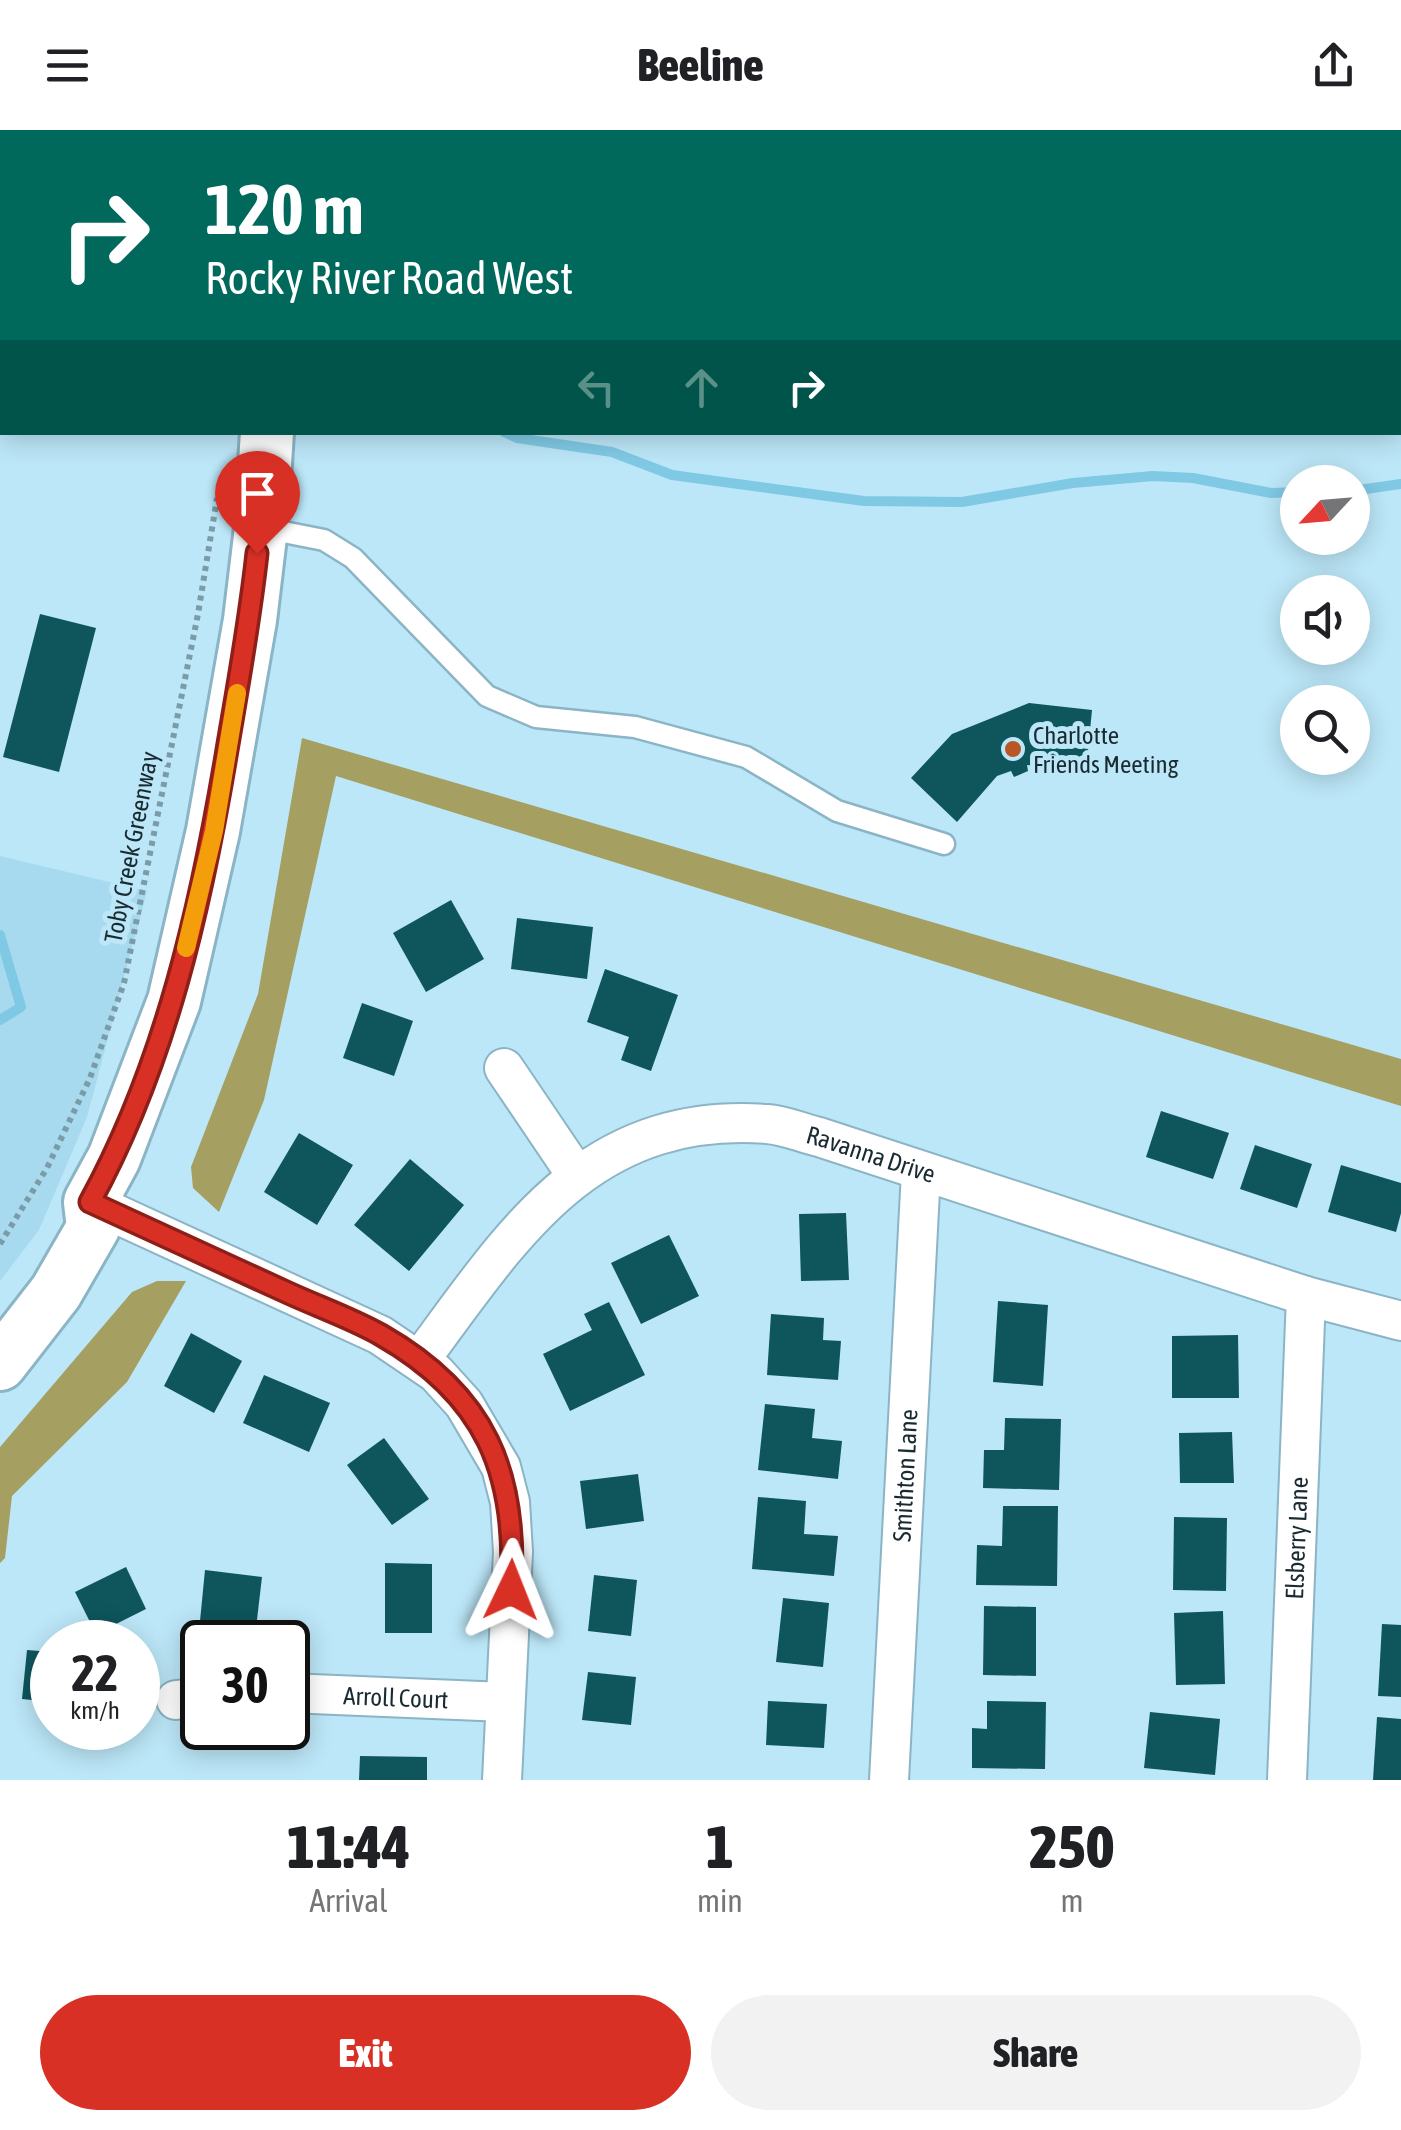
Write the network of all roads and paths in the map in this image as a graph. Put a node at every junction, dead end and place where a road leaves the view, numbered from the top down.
1 (267, 435) edge
2 (220, 479) dead end
3 (261, 528) junction
4 (944, 844) dead end
5 (504, 1068) dead end
6 (920, 1172) junction
7 (577, 1176) junction
8 (90, 1202) junction
9 (0, 1244) edge
10 (1306, 1296) junction
11 (0, 1311) edge
12 (1401, 1321) edge
13 (420, 1360) junction
14 (0, 1364) edge
15 (310, 1693) edge
16 (505, 1702) junction
17 (502, 1780) edge
18 (889, 1780) edge
19 (1287, 1780) edge

1 - 3 street
2 - 9 path, Toby Creek Greenway
3 - 4 lane
3 - 8 street
5 - 7 street
6 - 7 street, Ravanna Drive
6 - 10 street, Ravanna Drive
6 - 18 street, Smithton Lane
7 - 13 street, Ravanna Drive
8 - 11 street
8 - 13 street
8 - 14 street
10 - 12 street, Ravanna Drive
10 - 19 street, Elsberry Lane
13 - 16 street
15 - 16 street, Arroll Court
16 - 17 street

